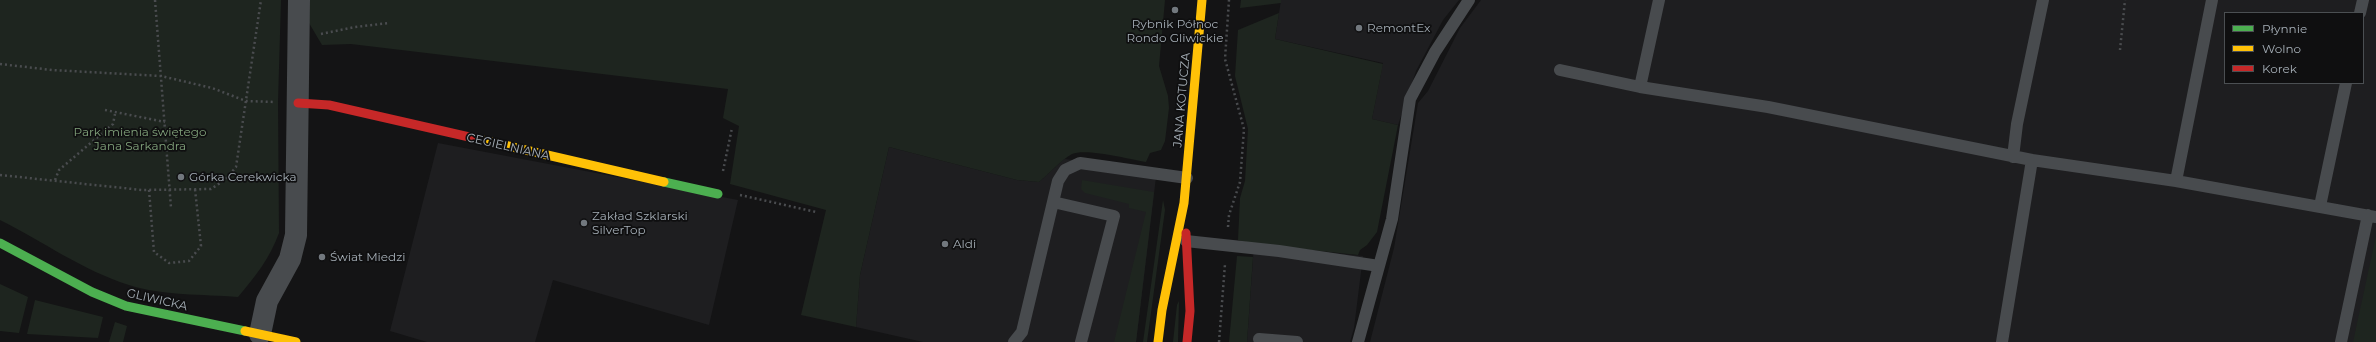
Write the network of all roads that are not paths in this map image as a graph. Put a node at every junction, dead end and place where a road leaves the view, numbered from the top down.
1 (300, 0) edge
2 (1202, 0) edge
3 (1469, 0) edge
4 (1659, 0) edge
5 (2043, 0) edge
6 (2212, 0) edge
7 (2363, 0) edge
8 (2360, 12) edge
9 (1560, 70) dead end
10 (2346, 84) edge
11 (1640, 87) junction
12 (288, 103) junction
13 (2013, 157) junction
14 (2032, 160) junction
15 (1187, 178) junction
16 (2176, 181) junction
17 (718, 194) road end
18 (1053, 202) junction
19 (1184, 203) junction
20 (2320, 206) junction
21 (2372, 216) edge
22 (1186, 241) junction
23 (0, 243) edge
24 (1380, 266) junction
25 (260, 334) junction
26 (1259, 339) dead end
27 (296, 342) edge
28 (1014, 342) edge
29 (1081, 342) edge
30 (1158, 342) edge
31 (1187, 342) edge
32 (1297, 342) edge
33 (1358, 342) edge
34 (2002, 342) edge
35 (2341, 342) edge

1 - 12 street
2 - 15 street, JANA KOTUCZA
3 - 24 lane
4 - 11 lane
5 - 13 lane
6 - 16 lane
7 - 8 lane
9 - 11 lane
10 - 20 lane
11 - 13 lane
12 - 17 street, CEGIELNIANA
12 - 25 street
13 - 14 lane
14 - 16 lane
14 - 34 lane
15 - 18 lane
15 - 19 street, JANA KOTUCZA
16 - 20 lane
18 - 28 lane
18 - 29 lane
19 - 22 street, JANA KOTUCZA
19 - 30 street, JANA KOTUCZA
20 - 21 lane
21 - 35 lane
22 - 24 lane
22 - 31 street, JANA KOTUCZA
23 - 25 street, GLIWICKA
24 - 33 lane
25 - 27 street, GLIWICKA
26 - 32 lane

